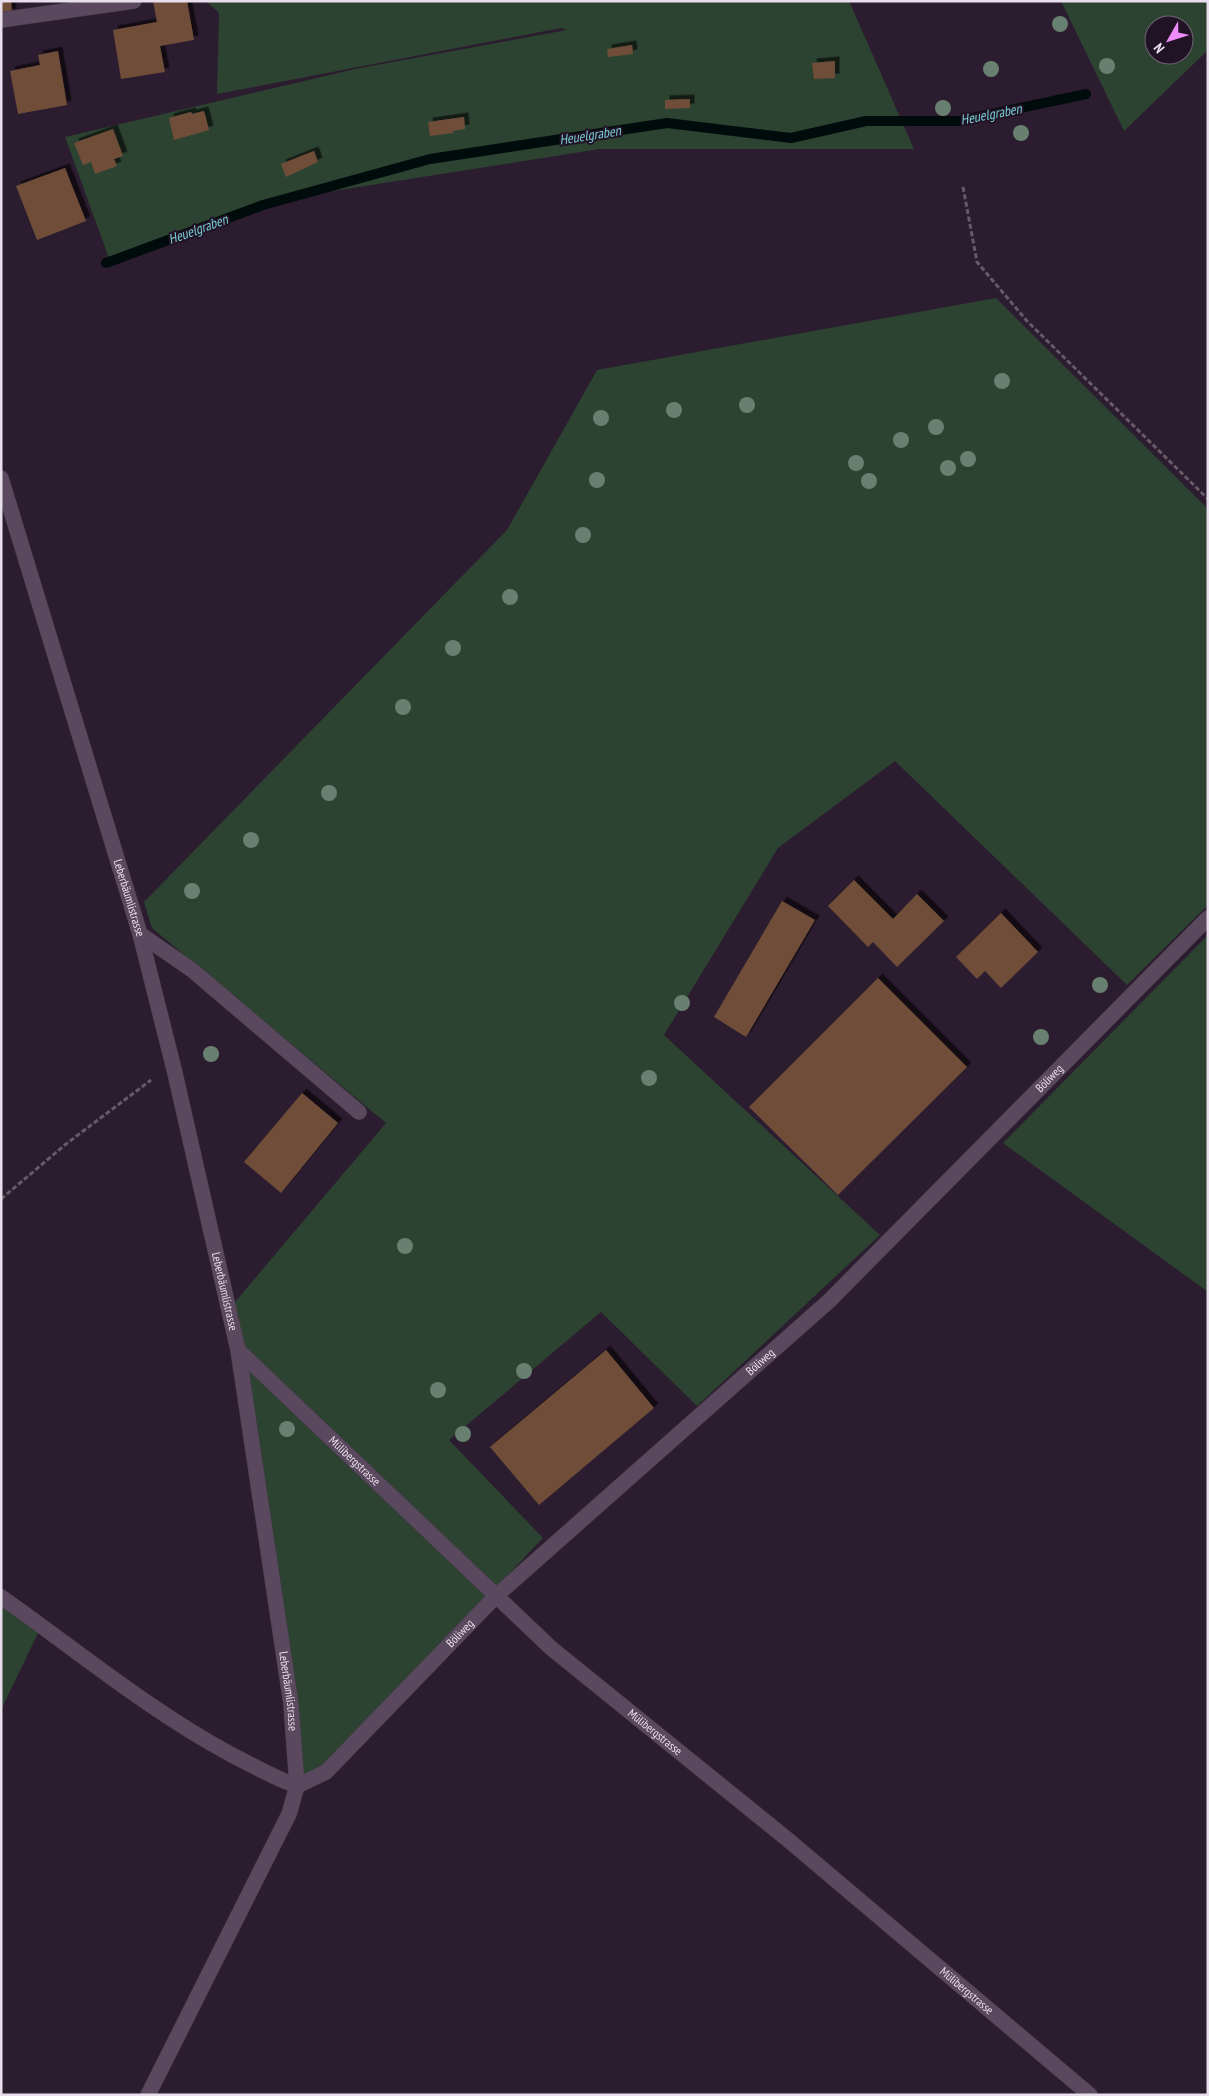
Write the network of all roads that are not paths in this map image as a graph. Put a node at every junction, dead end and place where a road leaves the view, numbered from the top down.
1 (134, 1) edge
2 (1, 20) edge
3 (1, 478) edge
4 (1208, 918) edge
5 (140, 934) junction
6 (358, 1112) dead end
7 (238, 1350) junction
8 (496, 1595) junction
9 (1, 1597) edge
10 (297, 1786) junction
11 (148, 2095) edge
12 (1090, 2095) edge

1 - 2 street
3 - 5 street, Leberbäumlistrasse
4 - 8 street, Böliweg
5 - 6 street
5 - 7 street, Leberbäumlistrasse
7 - 8 street, Mülibergstrasse
7 - 10 street, Leberbäumlistrasse
8 - 10 street, Böliweg
8 - 12 street, Mülibergstrasse
9 - 10 street
10 - 11 street, Leberbäumlistrasse

